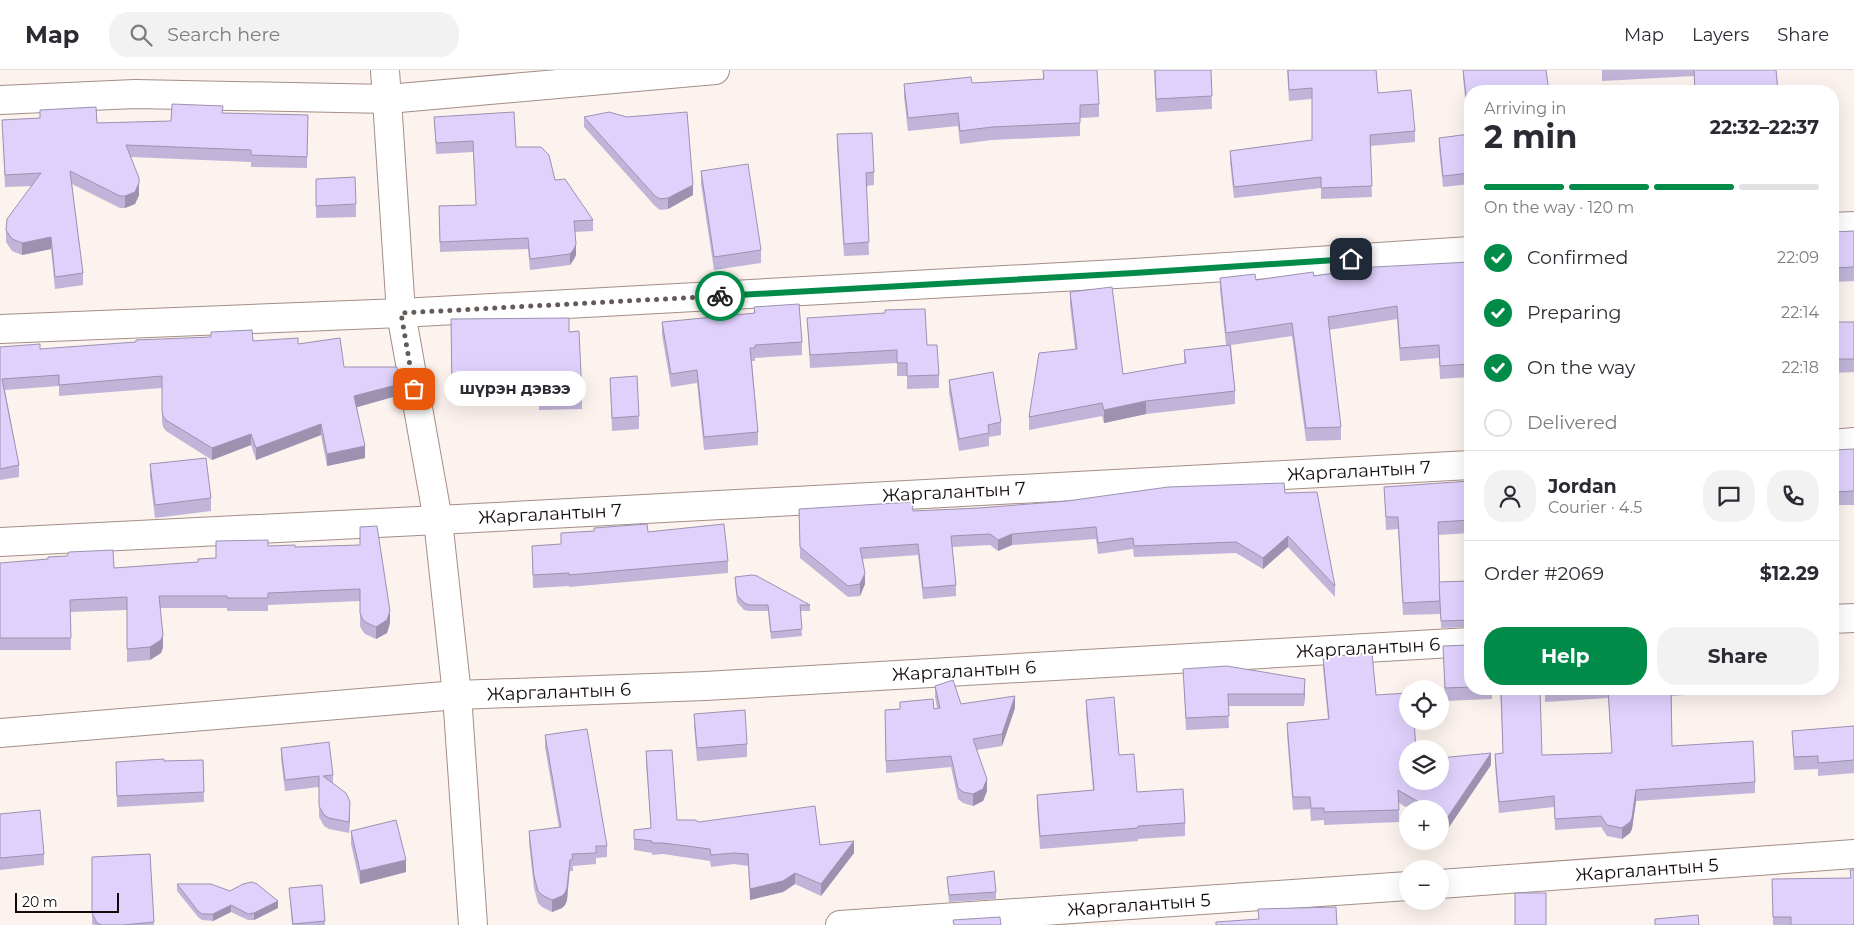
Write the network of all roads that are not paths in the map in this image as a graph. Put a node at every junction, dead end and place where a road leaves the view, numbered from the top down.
1 (385, 70) edge
2 (714, 70) edge
3 (388, 99) junction
4 (0, 100) edge
5 (1854, 226) edge
6 (1839, 227) edge
7 (1464, 251) edge
8 (401, 313) junction
9 (0, 329) edge
10 (1854, 442) edge
11 (1839, 443) edge
12 (1464, 464) edge
13 (438, 520) junction
14 (0, 542) edge
15 (1854, 618) edge
16 (1839, 619) edge
17 (1464, 642) edge
18 (457, 695) junction
19 (0, 733) edge
20 (1854, 854) edge
21 (1449, 883) edge
22 (1399, 887) edge
23 (473, 925) edge
24 (840, 925) edge

1 - 3 street
2 - 3 street
3 - 4 street
3 - 8 street
5 - 6 street
7 - 8 street
8 - 9 street
8 - 13 street
10 - 11 street
12 - 13 street, Жаргалантын 7
13 - 14 street, Жаргалантын 7
13 - 18 street
15 - 16 street
17 - 18 street, Жаргалантын 6
18 - 19 street, Жаргалантын 6
18 - 23 street
20 - 21 street, Жаргалантын 5
22 - 24 street, Жаргалантын 5

